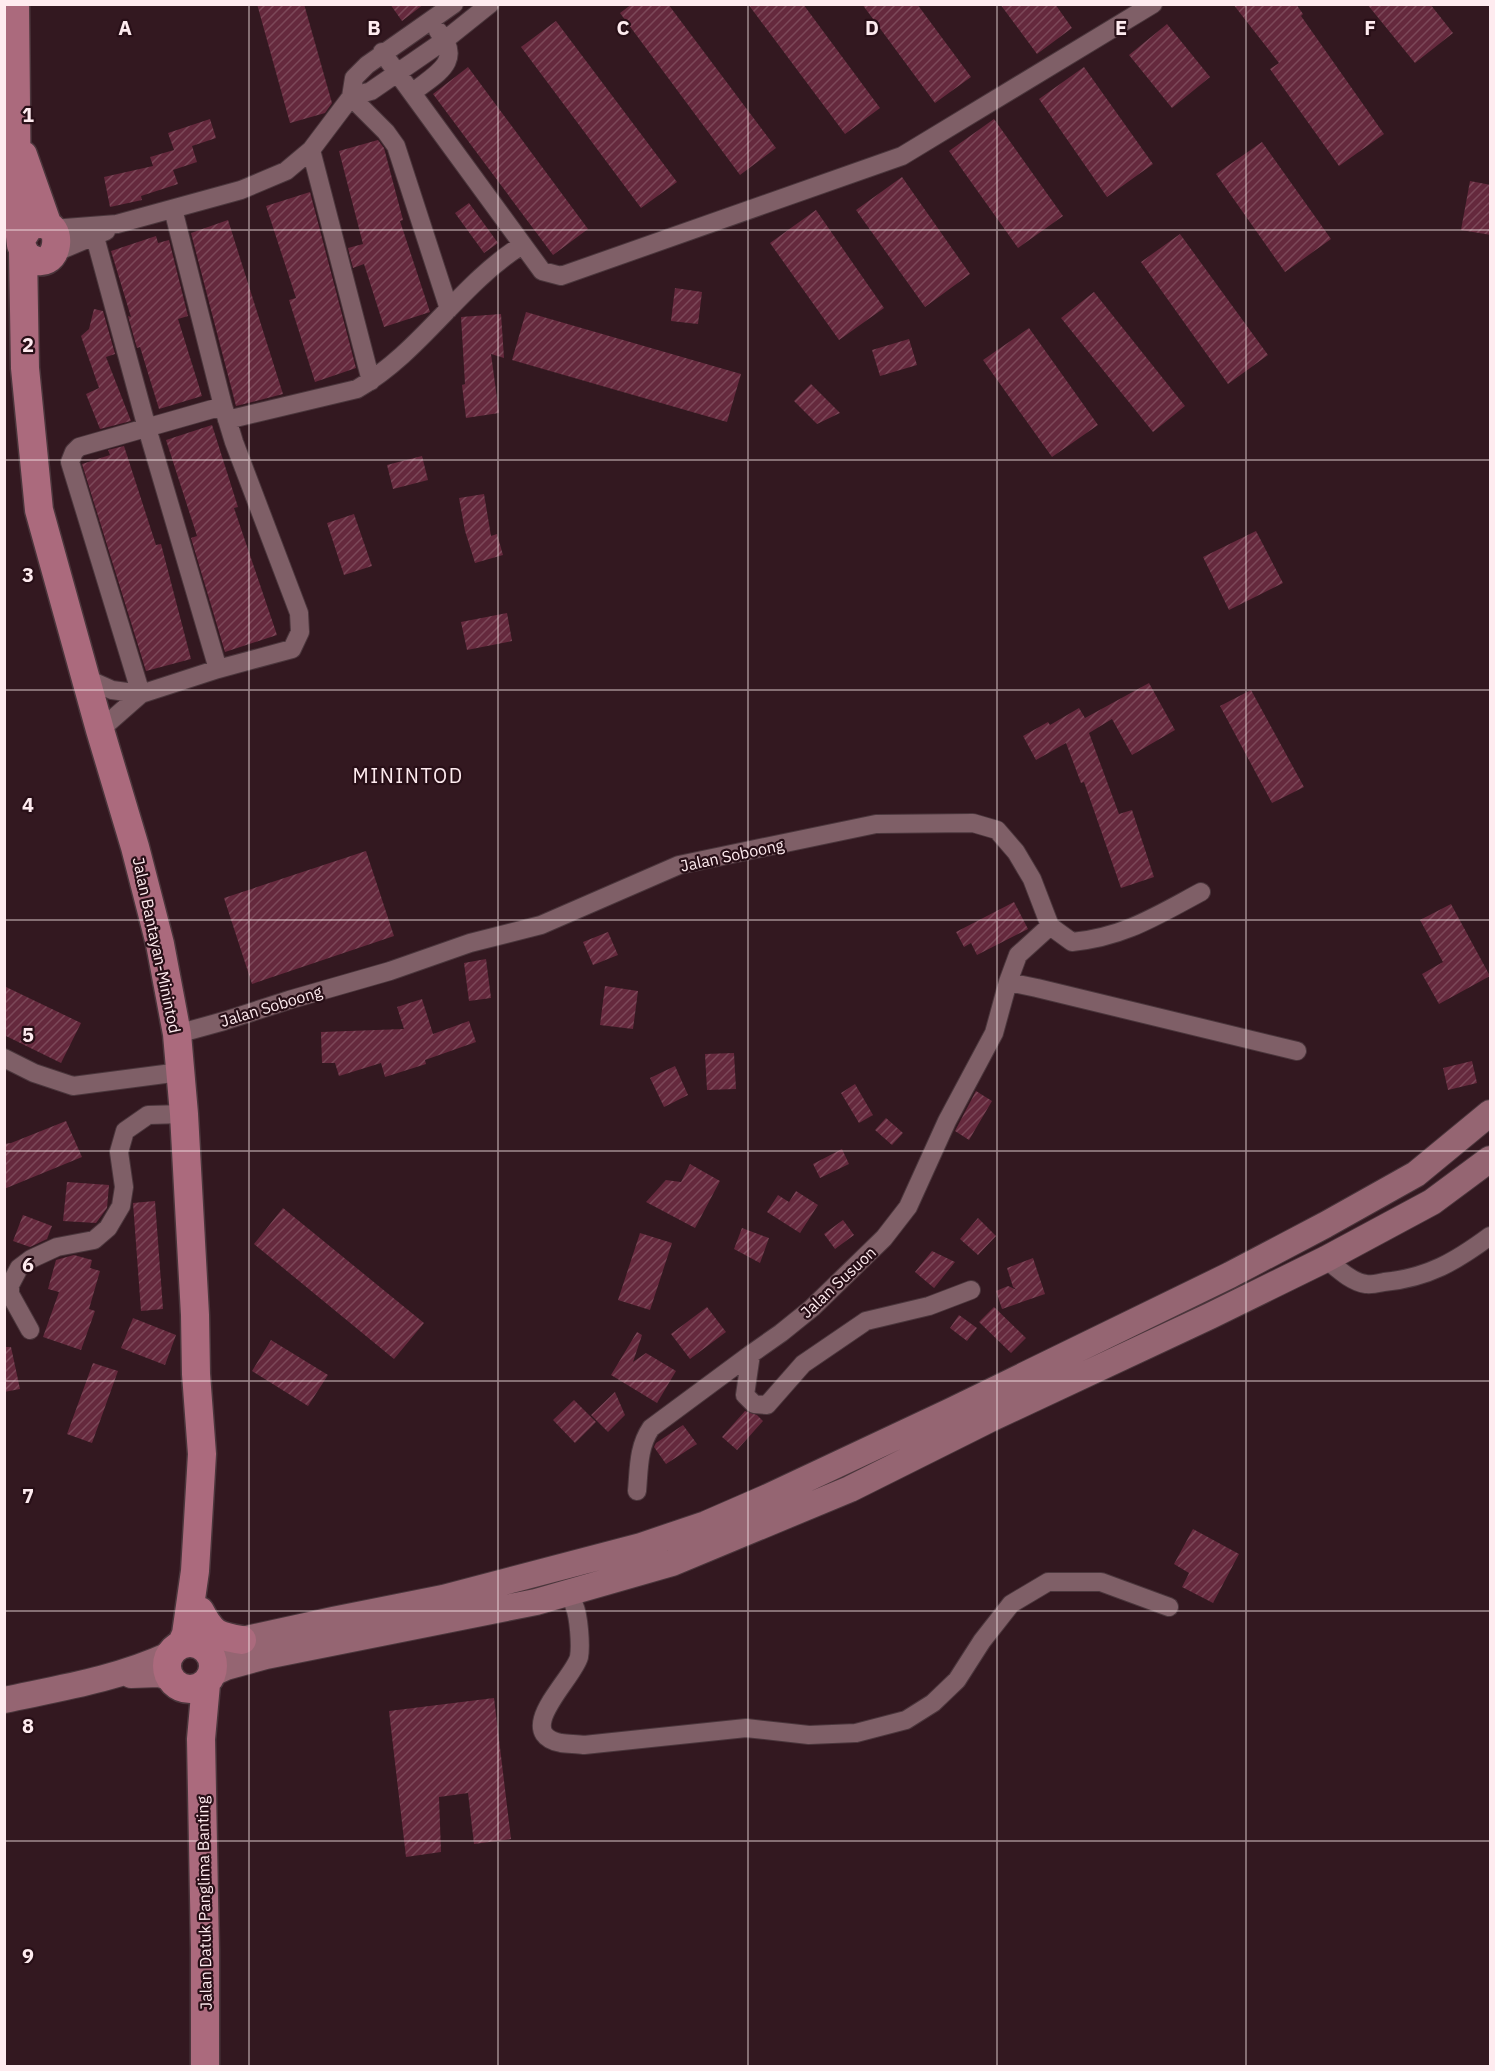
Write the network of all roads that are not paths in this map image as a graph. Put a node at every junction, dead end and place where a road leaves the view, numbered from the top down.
1 (15, 4) edge
2 (454, 4) edge
3 (490, 4) edge
4 (1153, 4) edge
5 (429, 21) junction
6 (445, 39) junction
7 (382, 52) junction
8 (412, 93) junction
9 (351, 97) junction
10 (311, 150) junction
11 (173, 209) junction
12 (117, 224) junction
13 (95, 237) junction
14 (41, 243) junction
15 (522, 245) junction
16 (449, 309) junction
17 (371, 381) junction
18 (225, 413) junction
19 (147, 428) junction
20 (218, 669) junction
21 (85, 678) junction
22 (141, 694) junction
23 (100, 730) junction
24 (1201, 892) dead end
25 (1050, 926) junction
26 (1008, 982) junction
27 (177, 1034) junction
28 (1297, 1051) dead end
29 (4, 1058) edge
30 (180, 1072) junction
31 (1491, 1113) edge
32 (184, 1114) junction
33 (1491, 1159) edge
34 (1491, 1236) edge
35 (1326, 1259) junction
36 (971, 1290) dead end
37 (30, 1330) dead end
38 (751, 1354) junction
39 (637, 1491) dead end
40 (195, 1571) junction
41 (567, 1594) junction
42 (1169, 1607) dead end
43 (200, 1611) junction
44 (242, 1640) junction
45 (191, 1664) junction
46 (4, 1700) edge
47 (205, 2067) edge

1 - 14 main road
2 - 5 street
3 - 6 street
4 - 15 street
5 - 6 street
5 - 7 street
6 - 8 street
6 - 9 street
7 - 8 street
7 - 9 street
8 - 15 street
9 - 10 street
9 - 16 street
10 - 11 street
10 - 17 street
11 - 12 street
11 - 18 street
12 - 13 street
12 - 14 street
13 - 14 street
13 - 19 street
14 - 21 main road, Jalan Bantayan-Minintod
15 - 16 street
16 - 17 street
17 - 18 street
18 - 19 street
18 - 20 street
19 - 20 street
19 - 22 street
20 - 22 street
21 - 22 street
21 - 23 main road, Jalan Bantayan-Minintod
22 - 23 street
23 - 27 main road, Jalan Bantayan-Minintod
24 - 25 street
25 - 26 street, Jalan Susuon
25 - 27 street, Jalan Soboong
26 - 28 street
26 - 38 street, Jalan Susuon
27 - 30 main road, Jalan Bantayan-Minintod
29 - 30 street
30 - 32 main road, Jalan Bantayan-Minintod
31 - 44 main road
32 - 37 street
32 - 40 main road, Jalan Bantayan-Minintod
33 - 35 main road
34 - 35 street
35 - 41 main road
36 - 38 street
38 - 39 street, Jalan Susuon
40 - 43 main road, Jalan Bantayan-Minintod
40 - 45 main road, Jalan Bantayan-Minintod
41 - 42 street
41 - 45 main road
43 - 44 main road
43 - 45 main road, Jalan Bantayan-Minintod
44 - 45 main road
45 - 46 main road
45 - 47 main road, Jalan Datuk Panglima Banting

